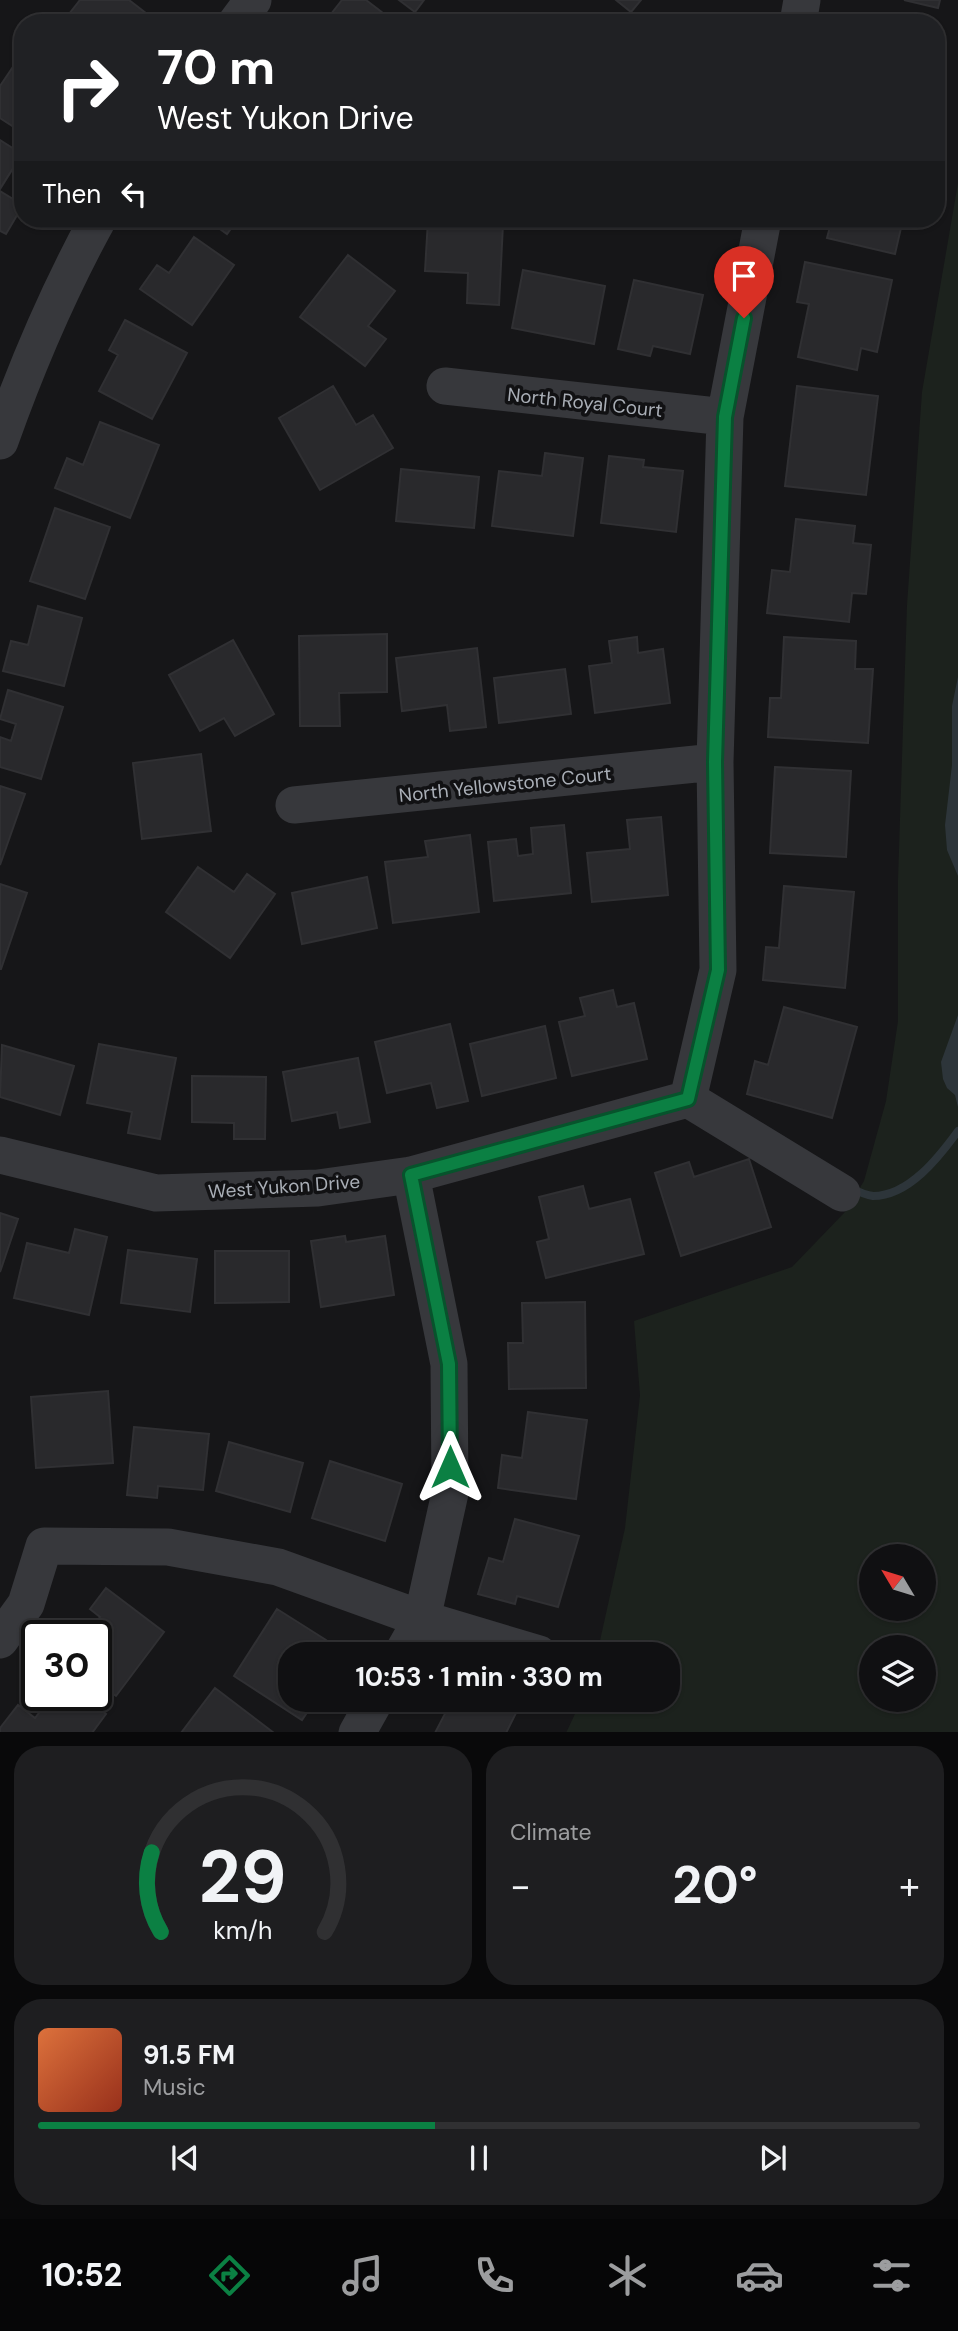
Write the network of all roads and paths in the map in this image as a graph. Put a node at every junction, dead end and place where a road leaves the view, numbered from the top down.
1 (94, 228) edge
2 (761, 228) edge
3 (445, 386) dead end
4 (725, 417) junction
5 (0, 441) edge
6 (715, 762) junction
7 (295, 805) dead end
8 (688, 1099) junction
9 (0, 1155) edge
10 (411, 1175) junction
11 (842, 1193) dead end
12 (422, 1619) junction
13 (0, 1640) edge
14 (409, 1642) edge
15 (499, 1642) edge
16 (369, 1712) edge
17 (357, 1732) edge

1 - 5 street
2 - 4 street
3 - 4 street, North Royal Court
4 - 6 street
6 - 7 street, North Yellowstone Court
6 - 8 street
8 - 10 street, West Yukon Drive
8 - 11 street
9 - 10 street, West Yukon Drive
10 - 12 street
12 - 13 street
12 - 14 street
12 - 15 street
16 - 17 street

